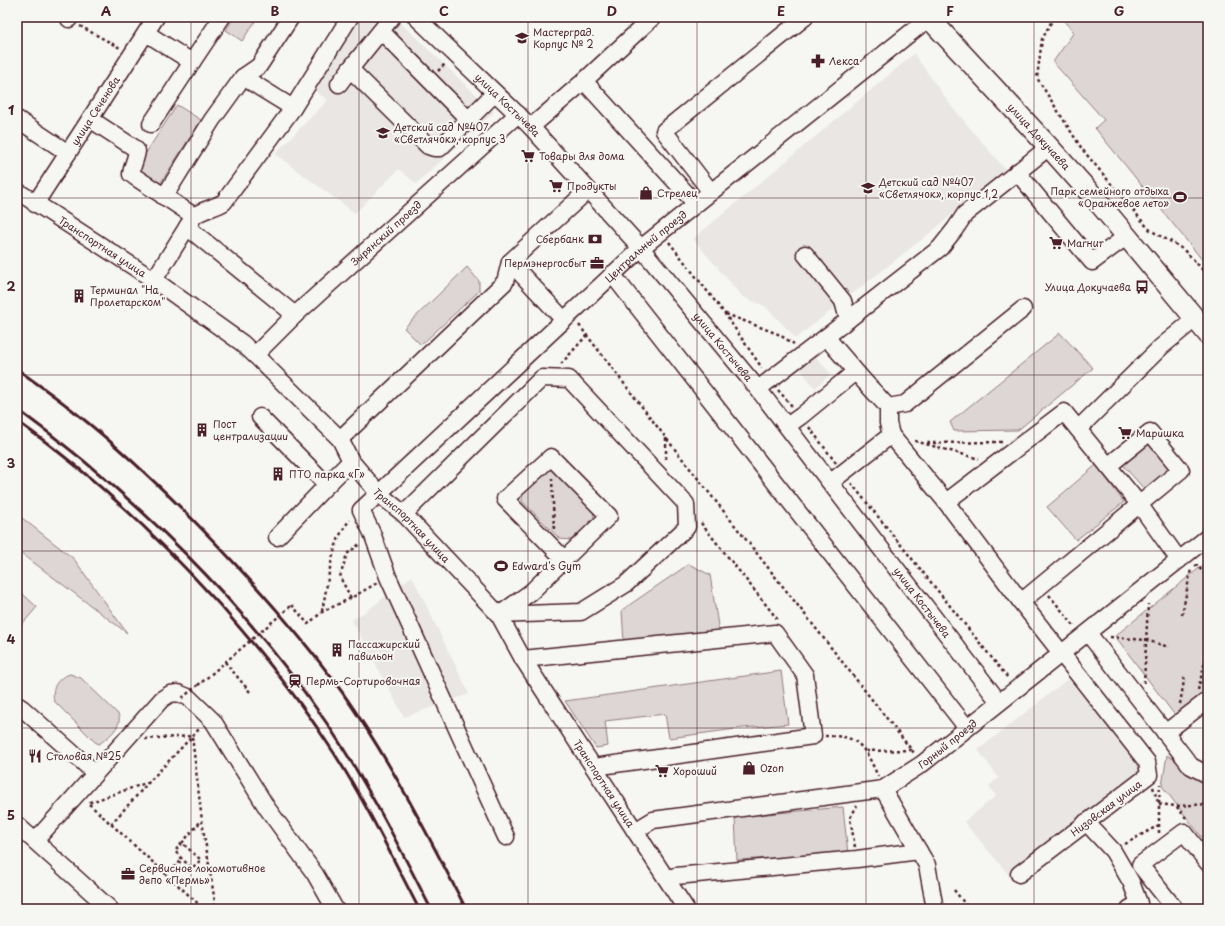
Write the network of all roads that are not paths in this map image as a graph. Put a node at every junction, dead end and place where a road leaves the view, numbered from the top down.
1 (156, 17) edge
2 (222, 17) edge
3 (291, 17) edge
4 (350, 17) edge
5 (392, 17) edge
6 (416, 17) edge
7 (653, 17) edge
8 (805, 17) edge
9 (929, 18) edge
10 (381, 31) junction
11 (146, 33) junction
12 (192, 62) junction
13 (350, 69) junction
14 (244, 77) junction
15 (584, 81) junction
16 (339, 84) dead end
17 (495, 93) junction
18 (293, 108) junction
19 (518, 114) junction
20 (17, 119) edge
21 (90, 119) junction
22 (468, 120) junction
23 (150, 124) dead end
24 (531, 127) junction
25 (1049, 147) junction
26 (68, 153) junction
27 (1017, 172) junction
28 (588, 190) junction
29 (17, 191) edge
30 (712, 192) junction
31 (164, 197) junction
32 (35, 204) junction
33 (696, 204) junction
34 (191, 222) junction
35 (1127, 236) junction
36 (641, 248) junction
37 (805, 254) dead end
38 (510, 262) junction
39 (612, 274) junction
40 (154, 280) junction
41 (1023, 309) dead end
42 (295, 315) junction
43 (567, 317) junction
44 (1196, 318) junction
45 (848, 320) junction
46 (1208, 334) edge
47 (826, 337) junction
48 (256, 355) junction
49 (855, 372) junction
50 (758, 389) junction
51 (888, 407) junction
52 (260, 417) dead end
53 (787, 426) junction
54 (1078, 428) junction
55 (891, 435) junction
56 (340, 439) junction
57 (351, 461) junction
58 (1108, 466) junction
59 (831, 482) junction
60 (327, 485) junction
61 (380, 494) junction
62 (946, 502) junction
63 (1139, 504) junction
64 (404, 514) junction
65 (277, 537) dead end
66 (1208, 537) edge
67 (559, 554) junction
68 (1185, 568) junction
69 (1021, 602) junction
70 (499, 615) junction
71 (1086, 635) junction
72 (1062, 654) junction
73 (523, 659) junction
74 (1208, 700) edge
75 (1000, 702) junction
76 (17, 705) edge
77 (967, 728) junction
78 (1165, 733) junction
79 (594, 767) junction
80 (96, 773) junction
81 (1208, 775) edge
82 (883, 790) junction
83 (1086, 822) junction
84 (17, 825) edge
85 (635, 831) junction
86 (506, 837) dead end
87 (34, 841) junction
88 (919, 851) junction
89 (1208, 863) edge
90 (1019, 874) dead end
91 (666, 878) junction
92 (110, 909) edge
93 (335, 909) edge
94 (686, 909) edge
95 (935, 909) edge
96 (1129, 909) edge
97 (1175, 909) edge

1 - 11 street, улица Сеченова
2 - 12 street
3 - 14 street
4 - 18 street
5 - 10 street
6 - 17 street, улица Костычева
7 - 15 street
8 - 30 street
9 - 25 main road, улица Докучаева
9 - 30 street, Центральный проезд
10 - 13 street
10 - 22 street
11 - 12 street
11 - 21 street, улица Сеченова
12 - 23 street
13 - 16 street
13 - 22 street
14 - 18 street
14 - 31 street
15 - 24 street
15 - 33 street
17 - 19 street, улица Костычева
17 - 22 street
18 - 34 street
19 - 24 street, улица Костычева
19 - 42 street, Зырянский проезд
20 - 26 street
21 - 26 street, улица Сеченова
21 - 31 street
24 - 28 street, улица Костычева
25 - 27 street
25 - 35 main road, улица Докучаева
26 - 32 street, улица Сеченова
27 - 35 street
27 - 45 street
28 - 36 street, улица Костычева
28 - 38 street
29 - 32 street, Транспортная улица
30 - 33 street, Центральный проезд
31 - 34 street
32 - 40 street, Транспортная улица
33 - 36 street, Центральный проезд
34 - 40 street
34 - 42 street
35 - 44 main road, улица Докучаева
36 - 39 street, Центральный проезд
36 - 50 street, улица Костычева
37 - 45 street
38 - 43 street
38 - 56 street
39 - 43 street, Центральный проезд
39 - 77 street
40 - 48 street, Транспортная улица
41 - 51 street
42 - 48 street, Зырянский проезд
43 - 61 street, Центральный проезд
44 - 46 main road, улица Докучаева
44 - 54 street
45 - 47 street
47 - 49 street
47 - 50 street
48 - 56 street, Транспортная улица
49 - 51 street
49 - 53 street
50 - 53 street, улица Костычева
51 - 55 street
52 - 60 street
53 - 59 street, улица Костычева
54 - 58 street
54 - 62 street
55 - 59 street
55 - 62 street
56 - 57 street, Транспортная улица
57 - 60 street
57 - 61 street, Транспортная улица
58 - 63 street
58 - 63 street
59 - 75 street, улица Костычева
60 - 65 street
61 - 64 street, Транспортная улица
61 - 86 street, Центральный проезд
62 - 69 street
63 - 68 street
63 - 69 street
64 - 70 street, Транспортная улица
64 - 70 street
66 - 68 street, Горный проезд
67 - 67 street
67 - 70 street
68 - 71 street, Горный проезд
69 - 72 street
70 - 73 street, Транспортная улица
71 - 72 street, Горный проезд
71 - 78 street
72 - 75 street, Горный проезд
72 - 83 street, Низовская улица
73 - 79 street, Транспортная улица
73 - 79 street
74 - 78 street
75 - 77 street, Горный проезд
76 - 80 street
77 - 82 street, Горный проезд
78 - 81 street
79 - 85 street, Транспортная улица
80 - 87 street
80 - 93 street
82 - 85 street, Горный проезд
82 - 88 street
83 - 90 street, Низовская улица
83 - 96 street
84 - 87 street
85 - 91 street, Транспортная улица
87 - 92 street
88 - 91 street
88 - 95 street
89 - 97 street
91 - 94 street, Транспортная улица

